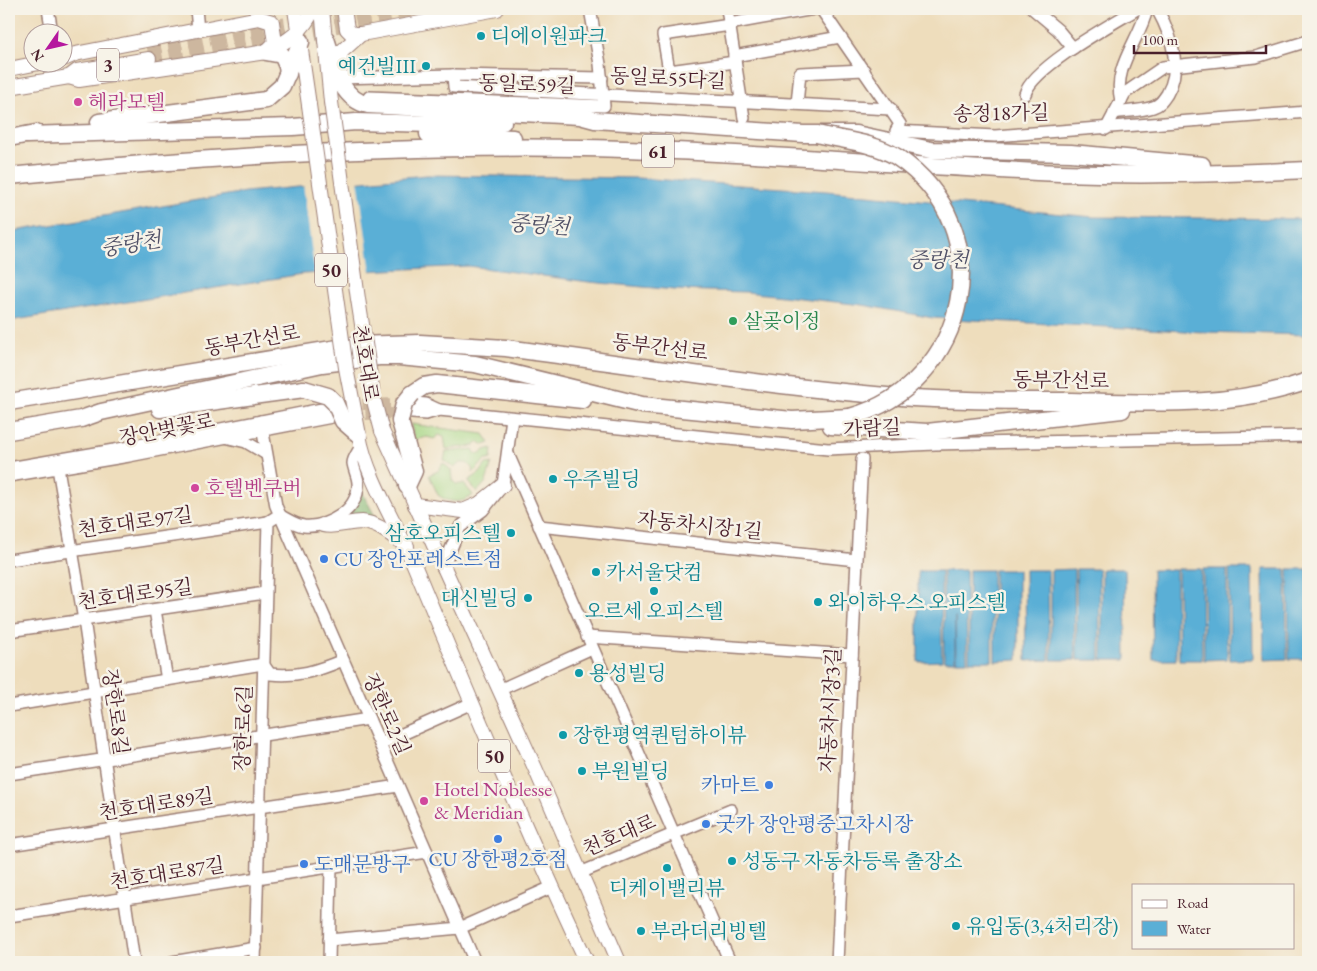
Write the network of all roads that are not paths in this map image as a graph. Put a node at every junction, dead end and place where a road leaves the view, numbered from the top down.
1 (48, 9) edge
2 (196, 9) edge
3 (274, 9) edge
4 (296, 9) edge
5 (313, 9) edge
6 (322, 9) edge
7 (344, 9) edge
8 (497, 9) edge
9 (590, 9) edge
10 (727, 9) edge
11 (814, 9) edge
12 (821, 9) edge
13 (1033, 9) edge
14 (1137, 9) edge
15 (1147, 9) edge
16 (1157, 9) edge
17 (258, 18) junction
18 (50, 22) edge
19 (730, 24) junction
20 (198, 30) junction
21 (361, 34) junction
22 (300, 36) junction
23 (840, 37) junction
24 (326, 39) junction
25 (1308, 40) edge
26 (1073, 48) junction
27 (266, 52) junction
28 (72, 55) edge
29 (735, 59) junction
30 (72, 60) edge
31 (1176, 65) junction
32 (22, 66) edge
33 (9, 69) edge
34 (864, 70) junction
35 (288, 74) junction
36 (454, 76) junction
37 (70, 77) junction
38 (339, 78) junction
39 (602, 78) junction
40 (9, 87) edge
41 (604, 94) junction
42 (1025, 94) dead end
43 (350, 98) junction
44 (742, 101) junction
45 (1121, 101) junction
46 (331, 102) junction
47 (797, 104) junction
48 (891, 109) junction
49 (1114, 112) junction
50 (1308, 112) edge
51 (744, 118) dead end
52 (595, 120) junction
53 (318, 125) junction
54 (1106, 129) junction
55 (810, 134) junction
56 (27, 135) junction
57 (9, 138) edge
58 (585, 148) junction
59 (1308, 170) edge
60 (1249, 173) junction
61 (9, 176) edge
62 (1308, 381) edge
63 (9, 402) edge
64 (1184, 402) junction
65 (642, 404) junction
66 (409, 408) junction
67 (329, 413) dead end
68 (512, 418) junction
69 (81, 419) junction
70 (792, 420) junction
71 (262, 425) junction
72 (9, 431) edge
73 (1306, 437) edge
74 (223, 438) junction
75 (360, 440) junction
76 (266, 454) junction
77 (508, 454) junction
78 (862, 459) dead end
79 (9, 468) edge
80 (58, 468) junction
81 (9, 476) edge
82 (503, 485) junction
83 (407, 486) junction
84 (415, 506) junction
85 (279, 515) junction
86 (268, 522) junction
87 (323, 525) junction
88 (539, 526) junction
89 (407, 547) junction
90 (73, 550) junction
91 (9, 560) edge
92 (856, 560) junction
93 (443, 568) junction
94 (266, 594) junction
95 (155, 610) junction
96 (84, 620) junction
97 (9, 631) edge
98 (588, 637) junction
99 (592, 648) junction
100 (852, 655) junction
101 (343, 660) junction
102 (263, 664) junction
103 (167, 680) junction
104 (499, 690) junction
105 (95, 693) junction
106 (472, 704) junction
107 (9, 706) edge
108 (368, 719) junction
109 (261, 734) junction
110 (380, 744) junction
111 (103, 759) junction
112 (9, 774) edge
113 (398, 786) junction
114 (259, 807) junction
115 (731, 810) dead end
116 (114, 829) junction
117 (673, 834) junction
118 (9, 845) edge
119 (427, 852) junction
120 (331, 867) junction
121 (580, 873) junction
122 (258, 878) junction
123 (552, 887) junction
124 (124, 898) junction
125 (9, 916) edge
126 (460, 928) junction
127 (329, 940) junction
128 (256, 948) junction
129 (134, 962) edge
130 (172, 962) edge
131 (256, 962) edge
132 (329, 962) edge
133 (475, 962) edge
134 (588, 962) edge
135 (619, 962) edge
136 (730, 962) edge
137 (837, 962) edge

1 - 18 street
2 - 20 street
3 - 17 main road
4 - 22 main road, 천호대로
5 - 22 main road
6 - 22 main road
6 - 24 main road, 천호대로
7 - 21 main road
8 - 21 main road
9 - 39 street, 동일로59길
10 - 19 street
11 - 19 street
12 - 23 street
13 - 26 street
14 - 26 street
15 - 45 street
16 - 31 street
17 - 20 main road
17 - 27 main road
19 - 29 street
19 - 29 street
20 - 28 main road
21 - 38 main road
22 - 27 main road
22 - 35 highway
22 - 75 main road, 천호대로 / 50, bridge
23 - 29 street
23 - 34 street
24 - 38 highway
24 - 46 main road, 천호대로 / 50
25 - 31 street
26 - 42 street
27 - 35 highway
27 - 37 main road
29 - 44 street
30 - 37 main road, 3
31 - 45 street
31 - 49 street
32 - 33 main road
34 - 47 street
34 - 48 street
35 - 56 highway
36 - 38 street
36 - 39 street
36 - 41 street, 동일로55다길
37 - 40 main road, 3
38 - 43 highway
38 - 46 main road
39 - 41 street, 동일로59길
41 - 43 street, 동일로59길
41 - 44 street, 동일로55다길
43 - 52 highway
44 - 47 street, 동일로55다길
44 - 51 street
45 - 49 street
46 - 83 main road, 천호대로 / 50, bridge
47 - 48 street, 동일로55다길
48 - 54 street, 송정18가길
49 - 54 street
50 - 54 street, 송정18가길
52 - 53 highway
52 - 55 highway
53 - 56 highway
53 - 58 highway
55 - 60 highway
55 - 70 highway, bridge
56 - 57 highway
58 - 60 highway, 61
58 - 61 highway, 61
59 - 60 highway, 61
62 - 64 highway, 동부간선로
63 - 64 highway, 동부간선로
64 - 70 highway
65 - 66 highway
65 - 69 highway
65 - 70 highway
66 - 68 street, 가람길
66 - 83 highway
67 - 71 street, 장안벚꽃로
68 - 73 street, 가람길
68 - 77 street
69 - 72 highway
69 - 75 highway, bridge
71 - 74 street, 장안벚꽃로
71 - 76 street
71 - 79 street, 장안벚꽃로
74 - 76 street
74 - 80 street, 장안벚꽃로
75 - 87 street
75 - 89 main road, 천호대로 / 50
76 - 85 street
77 - 82 street
77 - 88 street
78 - 92 street, 자동차시장3길
80 - 81 street, 장안벚꽃로
80 - 90 street, 장한로8길
82 - 84 main road
82 - 93 street
83 - 84 main road, 천호대로 / 50
84 - 93 main road, 천호대로 / 50
85 - 86 street
85 - 87 street
85 - 101 street, 장한로2길
86 - 90 street, 천호대로97길
86 - 94 street, 장한로6길
87 - 89 main road
88 - 92 street, 자동차시장1길
88 - 98 street
89 - 106 main road, 천호대로 / 50
90 - 91 street, 천호대로97길
90 - 96 street, 장한로8길
92 - 100 street, 자동차시장3길
93 - 104 main road, 천호대로 / 50
94 - 95 street, 천호대로95길
94 - 102 street, 장한로6길
95 - 96 street, 천호대로95길
95 - 103 street
96 - 97 street, 천호대로95길
96 - 105 street, 장한로8길
98 - 99 street
98 - 100 street
99 - 104 street
99 - 117 street
100 - 137 street, 자동차시장3길
101 - 102 street
101 - 108 street, 장한로2길
102 - 103 street
102 - 109 street, 장한로6길
103 - 105 street
104 - 121 main road, 천호대로 / 50
105 - 107 street
105 - 111 street, 장한로8길
106 - 110 street
106 - 123 main road, 천호대로 / 50
108 - 109 street
108 - 110 street, 장한로2길
109 - 111 street
109 - 114 street, 장한로6길
110 - 113 street, 장한로2길
111 - 112 street
111 - 116 street, 장한로8길
113 - 114 street, 천호대로89길
113 - 119 street, 장한로2길
114 - 116 street, 천호대로89길
114 - 122 street, 장한로6길
115 - 117 street
116 - 118 street, 천호대로89길
116 - 124 street, 장한로8길
117 - 121 street, 천호대로
117 - 136 street
119 - 120 street, 천호대로87길
119 - 126 street, 장한로2길
120 - 122 street, 천호대로87길
120 - 127 street
121 - 135 main road, 천호대로 / 50
122 - 124 street, 천호대로87길
122 - 128 street, 장한로6길
123 - 126 street
123 - 134 main road, 천호대로 / 50
124 - 125 street, 천호대로87길
124 - 129 street, 장한로8길
126 - 127 street
126 - 133 street, 장한로2길
127 - 132 street
128 - 130 street
128 - 131 street, 장한로6길

